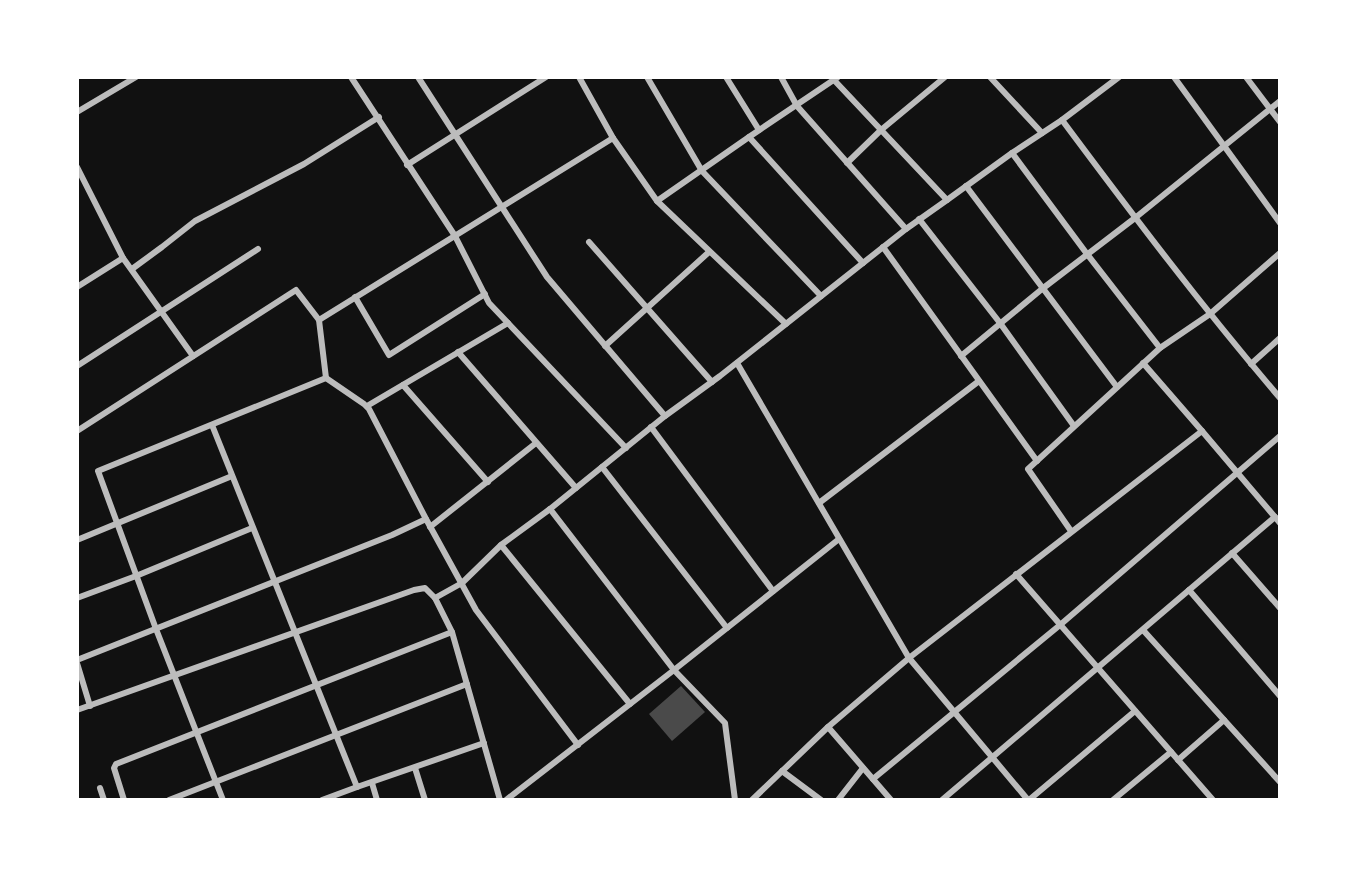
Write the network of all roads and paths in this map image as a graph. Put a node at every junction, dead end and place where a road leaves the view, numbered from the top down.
1 (136, 77) edge
2 (351, 77) edge
3 (418, 77) edge
4 (546, 77) edge
5 (579, 77) edge
6 (647, 77) edge
7 (726, 77) edge
8 (781, 77) edge
9 (945, 77) edge
10 (990, 77) edge
11 (1119, 77) edge
12 (1174, 77) edge
13 (1246, 77) edge
14 (836, 78) edge
15 (1280, 102) edge
16 (797, 106) junction
17 (1270, 109) junction
18 (77, 112) edge
19 (379, 117) junction
20 (1062, 120) junction
21 (1280, 122) edge
22 (759, 130) junction
23 (881, 130) junction
24 (1042, 133) junction
25 (456, 134) junction
26 (749, 137) junction
27 (613, 138) junction
28 (1224, 146) junction
29 (1012, 153) junction
30 (847, 163) junction
31 (407, 165) junction
32 (77, 167) edge
33 (702, 171) junction
34 (966, 186) junction
35 (947, 200) junction
36 (657, 201) junction
37 (501, 207) junction
38 (1135, 218) junction
39 (919, 219) junction
40 (1280, 223) edge
41 (906, 229) junction
42 (455, 236) junction
43 (589, 242) dead end
44 (883, 247) junction
45 (258, 249) dead end
46 (709, 252) junction
47 (1280, 253) edge
48 (1087, 254) junction
49 (123, 258) junction
50 (863, 263) junction
51 (132, 269) junction
52 (77, 288) edge
53 (1042, 289) junction
54 (485, 294) junction
55 (821, 296) junction
56 (355, 298) junction
57 (648, 306) junction
58 (160, 311) junction
59 (1210, 314) junction
60 (318, 320) junction
61 (508, 323) junction
62 (1000, 323) junction
63 (786, 324) junction
64 (1280, 338) edge
65 (605, 346) junction
66 (1160, 348) junction
67 (458, 352) junction
68 (193, 356) junction
69 (961, 356) junction
70 (737, 363) junction
71 (1143, 363) junction
72 (1251, 363) junction
73 (77, 366) edge
74 (326, 378) junction
75 (979, 381) junction
76 (712, 382) junction
77 (402, 385) junction
78 (1117, 387) junction
79 (1280, 398) edge
80 (367, 406) junction
81 (665, 416) junction
82 (212, 425) junction
83 (1074, 426) junction
84 (651, 427) junction
85 (1202, 430) junction
86 (77, 431) edge
87 (1280, 436) edge
88 (536, 443) junction
89 (626, 447) junction
90 (1037, 461) junction
91 (603, 467) junction
92 (1237, 473) junction
93 (232, 476) junction
94 (488, 482) junction
95 (576, 488) junction
96 (818, 503) junction
97 (550, 509) junction
98 (426, 519) junction
99 (1277, 520) edge
100 (117, 523) junction
101 (430, 527) junction
102 (252, 528) junction
103 (1071, 531) junction
104 (839, 539) junction
105 (77, 540) edge
106 (502, 545) junction
107 (1232, 553) junction
108 (1016, 574) junction
109 (136, 576) junction
110 (274, 582) junction
111 (462, 583) junction
112 (1189, 590) junction
113 (773, 592) junction
114 (77, 598) edge
115 (435, 598) junction
116 (1280, 608) edge
117 (1060, 625) junction
118 (727, 628) junction
119 (156, 629) junction
120 (1143, 630) junction
121 (295, 632) junction
122 (452, 632) junction
123 (909, 658) junction
124 (77, 661) edge
125 (1098, 668) junction
126 (674, 670) junction
127 (175, 676) junction
128 (467, 684) junction
129 (317, 685) junction
130 (1280, 696) edge
131 (630, 704) junction
132 (90, 706) junction
133 (77, 709) edge
134 (1135, 711) junction
135 (954, 712) junction
136 (1224, 720) junction
137 (828, 727) junction
138 (197, 733) junction
139 (337, 734) junction
140 (484, 743) junction
141 (578, 745) junction
142 (1171, 752) junction
143 (992, 757) junction
144 (1178, 760) junction
145 (415, 768) junction
146 (863, 768) junction
147 (782, 771) junction
148 (873, 779) junction
149 (215, 781) junction
150 (1280, 782) edge
151 (372, 783) junction
152 (357, 786) junction
153 (100, 788) dead end
154 (104, 800) edge
155 (124, 800) edge
156 (169, 800) edge
157 (223, 800) edge
158 (322, 800) edge
159 (377, 800) edge
160 (425, 800) edge
161 (500, 800) edge
162 (506, 800) edge
163 (735, 800) edge
164 (752, 800) edge
165 (821, 800) edge
166 (838, 800) edge
167 (891, 800) edge
168 (942, 800) edge
169 (1028, 800) edge
170 (1113, 800) edge
171 (1213, 800) edge

1 - 18 street
2 - 19 street
3 - 25 street
4 - 25 street
5 - 27 street
6 - 33 street
7 - 22 street
8 - 16 street
9 - 23 street
10 - 24 street
11 - 20 street
12 - 28 street
13 - 17 street
14 - 16 street
14 - 23 street
15 - 17 street
16 - 22 street
16 - 30 street
17 - 21 street
17 - 28 street
19 - 31 street
19 - 51 street
20 - 24 street
20 - 38 street
22 - 26 street
23 - 30 street
23 - 35 street
24 - 29 street
25 - 31 street
25 - 37 street
26 - 33 street
26 - 50 street
27 - 36 street
27 - 37 street
28 - 38 street
28 - 40 street
29 - 34 street
29 - 48 street
30 - 41 street
31 - 42 street
32 - 49 street
33 - 36 street
33 - 55 street
34 - 35 street
34 - 53 street
35 - 39 street
36 - 46 street
37 - 42 street
37 - 65 street
38 - 48 street
38 - 59 street
39 - 41 street
39 - 62 street
41 - 44 street
42 - 54 street
42 - 56 street
43 - 57 street
44 - 50 street
44 - 69 street
45 - 58 street
46 - 57 street
46 - 63 street
47 - 59 street
48 - 53 street
48 - 66 street
49 - 51 street
49 - 52 street
50 - 55 street
51 - 58 street
53 - 62 street
53 - 78 street
54 - 56 street
54 - 61 street
55 - 63 street
56 - 60 street
57 - 65 street
57 - 76 street
58 - 68 street
58 - 73 street
59 - 66 street
59 - 72 street
60 - 68 street
60 - 74 street
61 - 67 street
61 - 89 street
62 - 69 street
62 - 83 street
63 - 70 street
64 - 72 street
65 - 81 street
66 - 71 street
67 - 77 street
67 - 88 street
68 - 86 street
69 - 75 street
70 - 76 street
70 - 96 street
71 - 78 street
71 - 85 street
72 - 79 street
74 - 80 street
74 - 82 street
75 - 90 street
75 - 96 street
76 - 81 street
77 - 80 street
77 - 94 street
78 - 83 street
80 - 98 street
81 - 84 street
82 - 93 street
82 - 100 street
83 - 90 street
84 - 89 street
84 - 113 street
85 - 92 street
85 - 103 street
87 - 92 street
88 - 94 street
88 - 95 street
89 - 91 street
90 - 103 street
91 - 95 street
91 - 118 street
92 - 99 street
92 - 117 street
93 - 100 street
93 - 102 street
94 - 101 street
95 - 97 street
96 - 104 street
97 - 106 street
97 - 126 street
98 - 101 street
98 - 110 street
99 - 107 street
100 - 105 street
100 - 109 street
101 - 111 street
102 - 109 street
102 - 110 street
103 - 108 street
104 - 113 street
104 - 123 street
106 - 111 street
106 - 131 street
107 - 112 street
107 - 116 street
108 - 117 street
108 - 123 street
109 - 114 street
109 - 119 street
110 - 119 street
110 - 121 street
111 - 115 street
111 - 141 street
112 - 120 street
112 - 130 street
113 - 118 street
115 - 121 street
115 - 122 street
117 - 125 street
117 - 135 street
118 - 126 street
119 - 124 street
119 - 127 street
120 - 125 street
120 - 136 street
121 - 127 street
121 - 129 street
122 - 128 street
122 - 129 street
123 - 135 street
123 - 137 street
124 - 132 street
125 - 134 street
125 - 143 street
126 - 131 street
126 - 163 street
127 - 132 street
127 - 138 street
128 - 139 street
128 - 140 street
129 - 138 street
129 - 139 street
131 - 141 street
132 - 133 street
134 - 142 street
134 - 169 street
135 - 143 street
135 - 148 street
136 - 144 street
136 - 150 street
137 - 146 street
137 - 147 street
138 - 149 street
138 - 155 street
139 - 149 street
139 - 152 street
140 - 145 street
140 - 161 street
141 - 162 street
142 - 144 street
142 - 170 street
143 - 168 street
143 - 169 street
144 - 171 street
145 - 151 street
145 - 160 street
146 - 148 street
146 - 166 street
147 - 164 street
147 - 165 street
148 - 167 street
149 - 156 street
149 - 157 street
151 - 152 street
151 - 159 street
152 - 158 street
153 - 154 street

